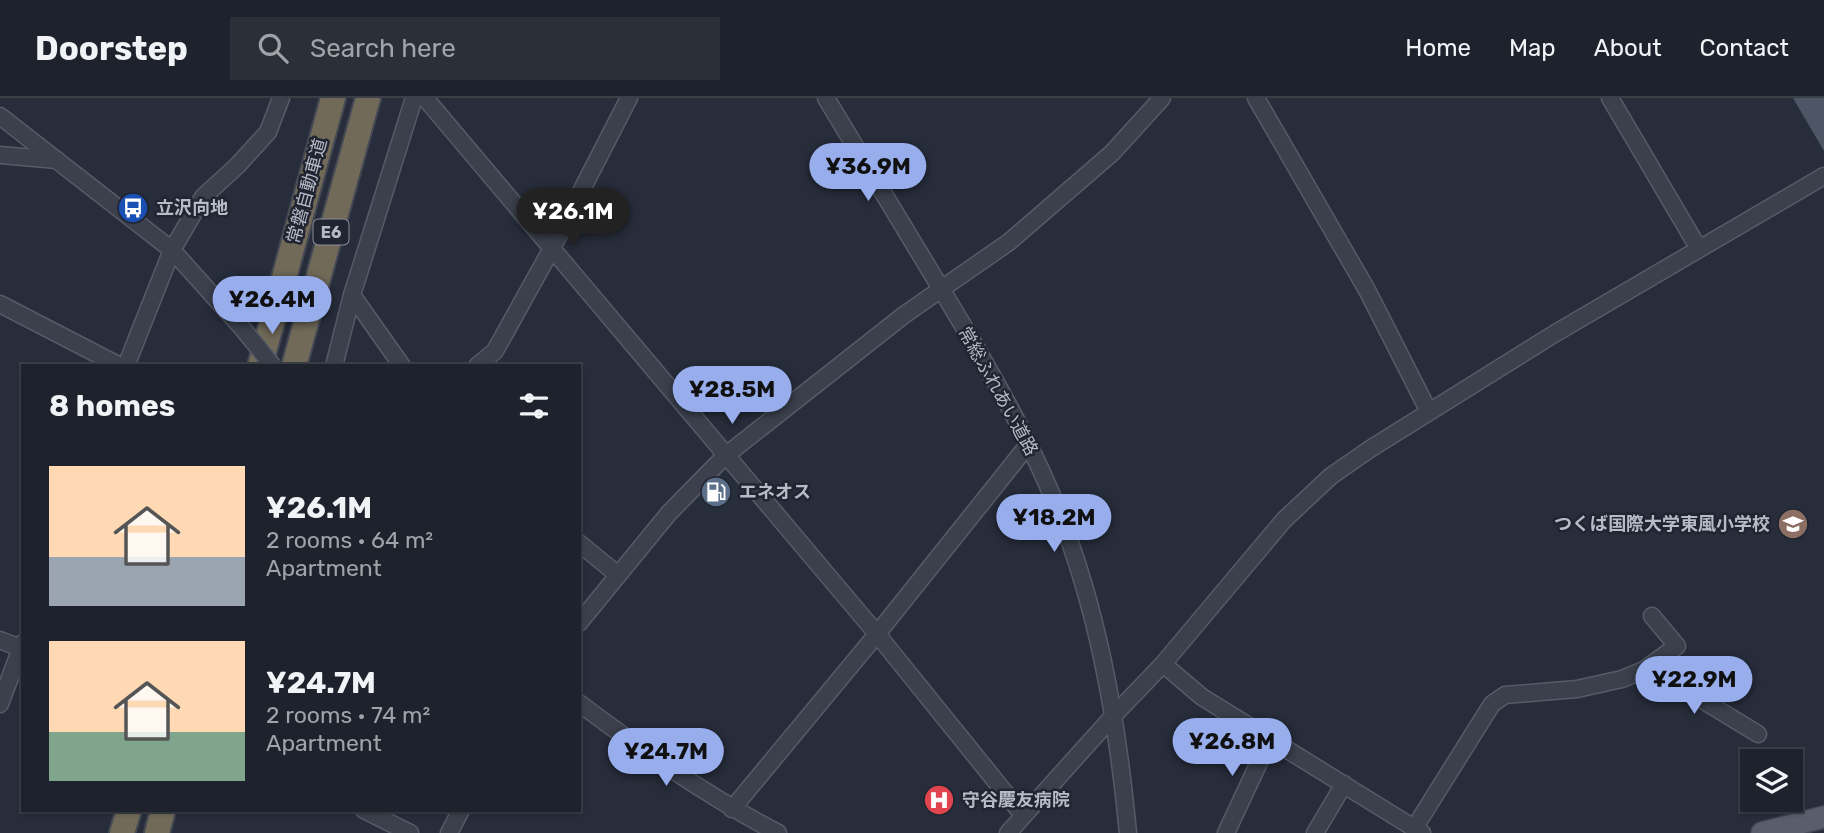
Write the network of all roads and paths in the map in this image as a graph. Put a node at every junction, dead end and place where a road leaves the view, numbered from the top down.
1 (281, 98) edge
2 (333, 98) edge
3 (368, 98) edge
4 (414, 98) edge
5 (425, 98) edge
6 (629, 98) edge
7 (826, 98) edge
8 (1162, 98) edge
9 (1256, 98) edge
10 (1610, 98) edge
11 (0, 116) edge
12 (0, 155) edge
13 (57, 160) junction
14 (1824, 176) edge
15 (1699, 249) junction
16 (172, 250) junction
17 (551, 250) junction
18 (941, 289) junction
19 (352, 295) junction
20 (0, 304) edge
21 (116, 364) edge
22 (128, 364) edge
23 (261, 364) edge
24 (271, 364) edge
25 (295, 364) edge
26 (335, 364) edge
27 (401, 364) edge
28 (479, 364) edge
29 (1429, 412) junction
30 (1028, 444) junction
31 (725, 456) junction
32 (581, 545) edge
33 (618, 575) junction
34 (1652, 616) dead end
35 (581, 621) edge
36 (877, 634) junction
37 (0, 640) edge
38 (21, 647) edge
39 (21, 650) edge
40 (1163, 664) junction
41 (1648, 667) junction
42 (0, 704) edge
43 (581, 704) edge
44 (1114, 715) junction
45 (1758, 734) dead end
46 (1270, 739) junction
47 (1344, 784) junction
48 (732, 809) junction
49 (128, 812) edge
50 (162, 812) edge
51 (368, 812) edge
52 (460, 812) edge
53 (1023, 815) junction
54 (1824, 817) edge
55 (1418, 830) edge
56 (122, 833) edge
57 (157, 833) edge
58 (410, 833) edge
59 (449, 833) edge
60 (778, 833) edge
61 (1007, 833) edge
62 (1128, 833) edge
63 (1226, 833) edge
64 (1315, 833) edge
65 (1762, 833) edge

1 - 16 street
2 - 23 highway, 常磐自動車道 / E6
3 - 25 highway, 常磐自動車道 / E6
4 - 19 street
5 - 17 street
6 - 17 street
7 - 18 street, 常総ふれあい道路
8 - 18 street
9 - 29 street
10 - 15 street
11 - 13 street
12 - 13 street
13 - 16 street
14 - 15 street
15 - 29 street
16 - 22 street
16 - 24 street, bridge
17 - 28 street
17 - 31 street
18 - 30 street, 常総ふれあい道路
18 - 31 street
19 - 26 street
19 - 27 street
20 - 21 street
29 - 40 street
30 - 36 street
30 - 44 street, 常総ふれあい道路
31 - 33 street
31 - 36 street
32 - 33 street
33 - 35 street
34 - 41 street
36 - 48 street
36 - 53 street
37 - 38 street
39 - 42 street
40 - 44 street
40 - 46 street
41 - 45 street
41 - 55 street
43 - 48 street
44 - 53 street
44 - 62 street, 常総ふれあい道路
46 - 47 street
46 - 63 street
47 - 55 street
47 - 64 street
48 - 60 street
49 - 56 highway
50 - 57 highway
51 - 58 street
52 - 59 street
53 - 61 street
54 - 65 main road

